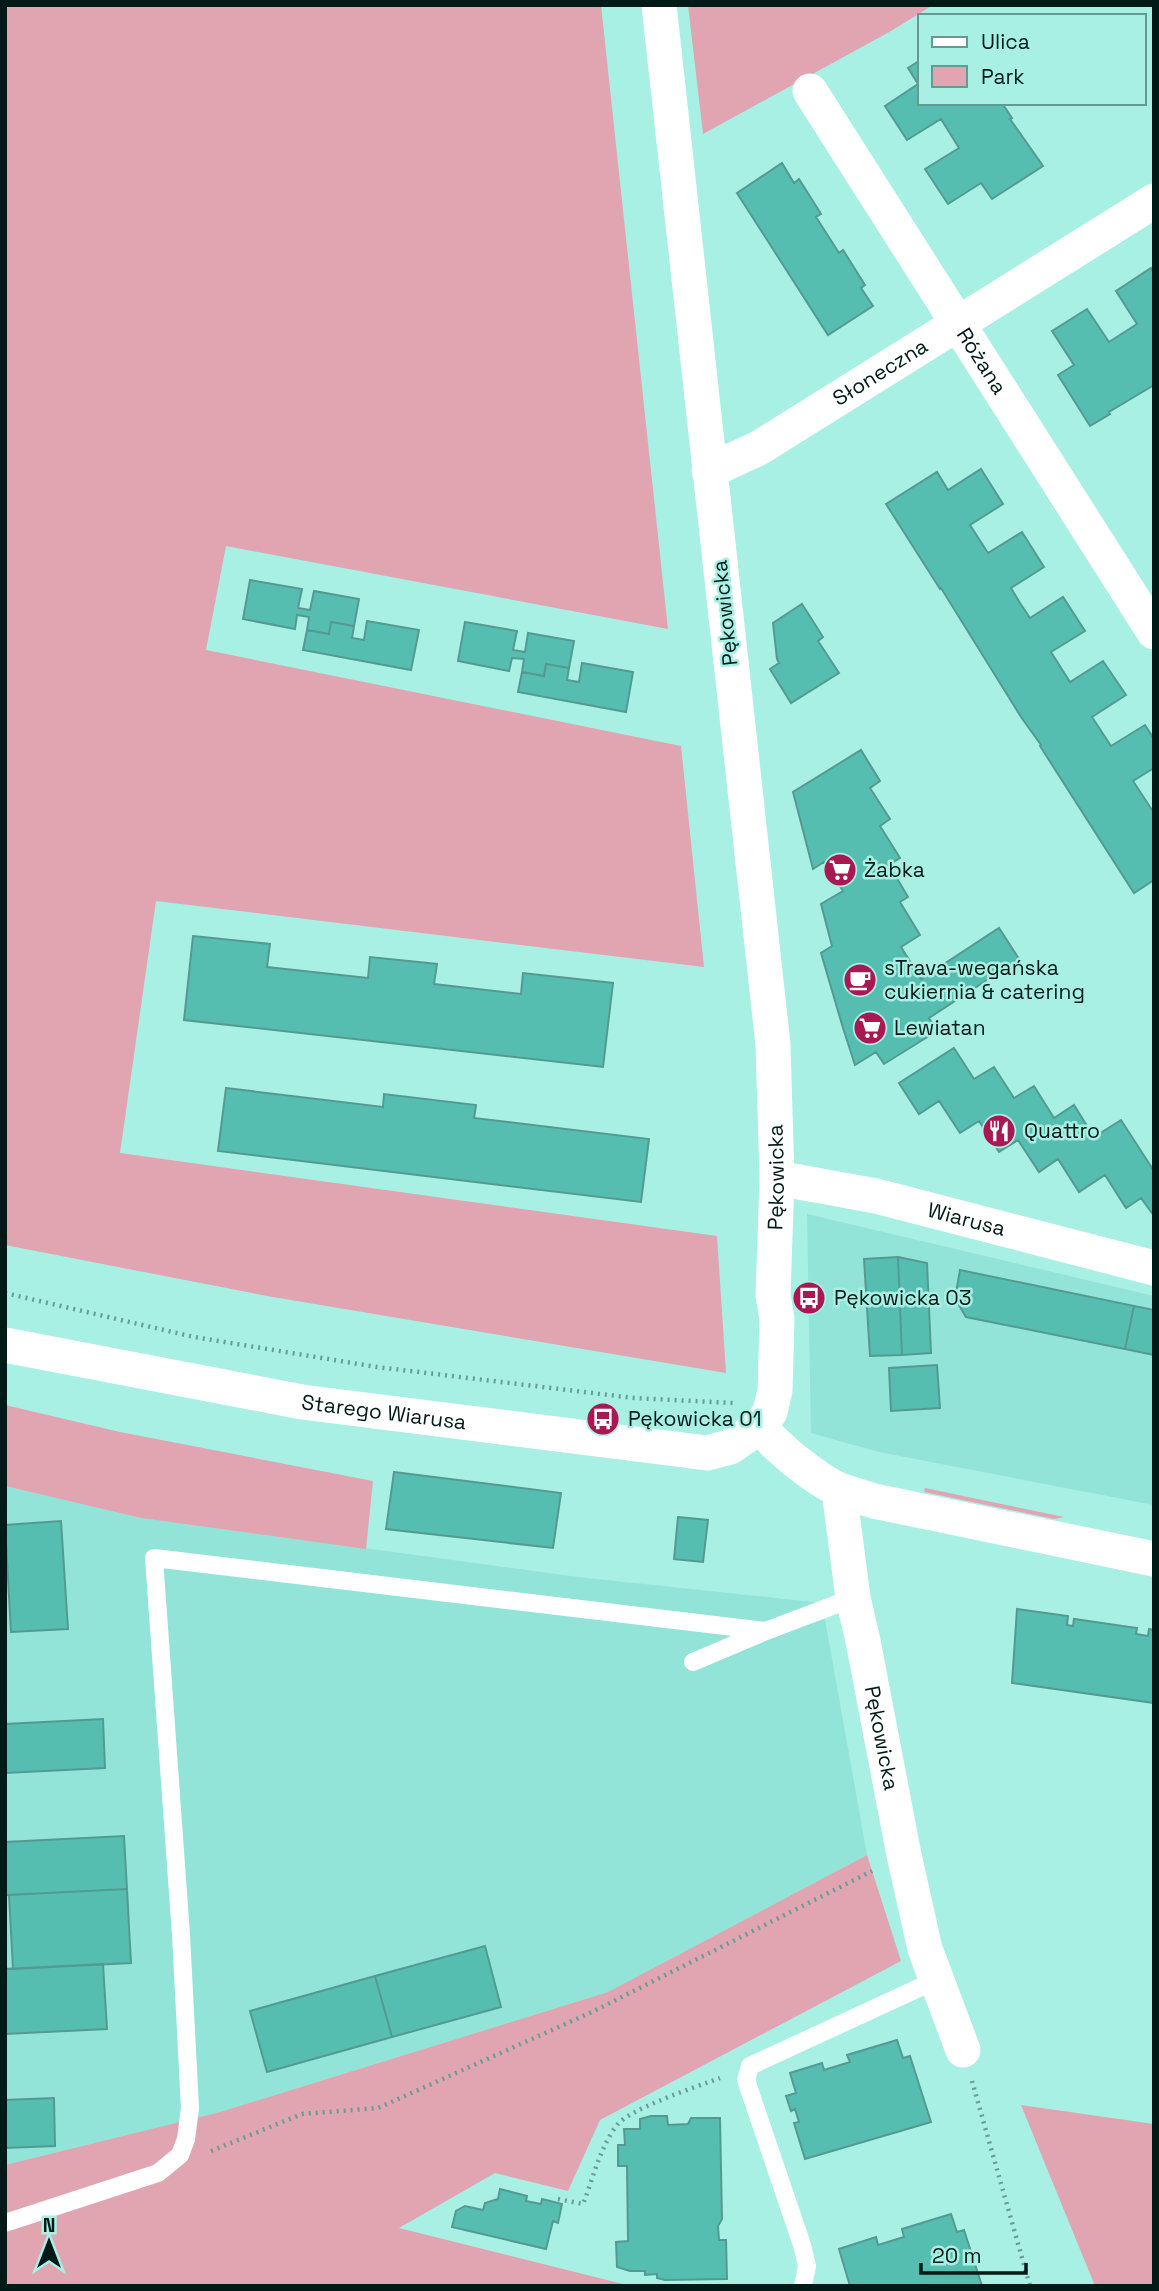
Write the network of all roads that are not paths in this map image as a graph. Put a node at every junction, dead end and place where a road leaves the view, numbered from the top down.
1 (659, 5) edge
2 (810, 91) dead end
3 (1154, 201) edge
4 (959, 325) junction
5 (709, 471) junction
6 (1154, 632) edge
7 (777, 1178) junction
8 (1154, 1268) edge
9 (5, 1345) edge
10 (752, 1415) junction
11 (839, 1490) junction
12 (1154, 1559) edge
13 (853, 1598) junction
14 (766, 1631) junction
15 (693, 1662) dead end
16 (936, 1980) junction
17 (963, 2050) road end
18 (5, 2223) edge
19 (803, 2286) edge

1 - 5 street, Pękowicka
2 - 4 street, Różana
3 - 4 street, Słoneczna
4 - 5 street, Słoneczna
4 - 6 street, Różana
5 - 7 street, Pękowicka
7 - 8 street, Wiarusa
7 - 10 street, Pękowicka
9 - 10 street, Starego Wiarusa
10 - 11 street
11 - 12 street
11 - 13 street, Pękowicka
13 - 14 lane
13 - 16 street, Pękowicka
14 - 15 lane
14 - 18 lane
16 - 17 street, Pękowicka
16 - 19 lane

